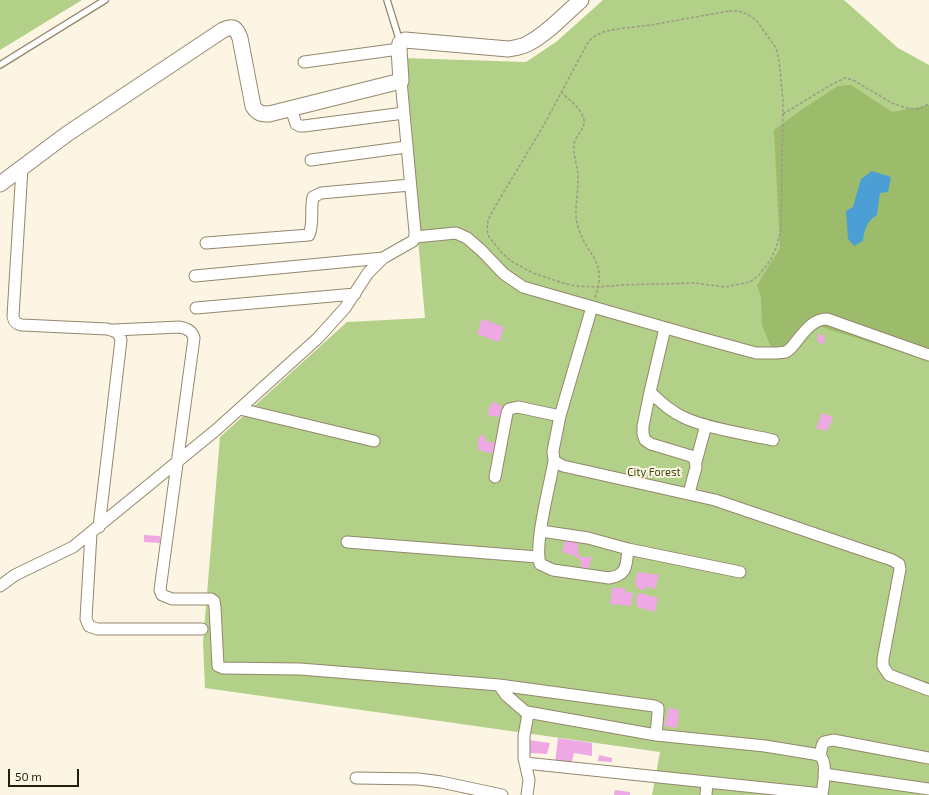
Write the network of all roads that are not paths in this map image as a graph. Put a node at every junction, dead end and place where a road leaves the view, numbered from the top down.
1 (105, 0) edge
2 (387, 0) edge
3 (581, 0) edge
4 (399, 46) junction
5 (304, 62) dead end
6 (0, 65) edge
7 (401, 81) junction
8 (292, 108) junction
9 (404, 113) junction
10 (406, 147) junction
11 (312, 160) dead end
12 (22, 168) junction
13 (0, 184) edge
14 (410, 185) junction
15 (415, 237) junction
16 (206, 244) dead end
17 (383, 258) junction
18 (194, 276) dead end
19 (355, 294) junction
20 (593, 303) junction
21 (196, 308) dead end
22 (665, 328) junction
23 (114, 330) junction
24 (929, 355) edge
25 (650, 392) junction
26 (240, 409) junction
27 (560, 416) junction
28 (706, 425) junction
29 (773, 440) dead end
30 (374, 441) dead end
31 (554, 461) junction
32 (177, 462) junction
33 (696, 462) junction
34 (495, 477) dead end
35 (689, 494) junction
36 (95, 530) junction
37 (541, 531) junction
38 (347, 542) dead end
39 (628, 548) junction
40 (538, 557) junction
41 (740, 572) dead end
42 (0, 586) edge
43 (202, 629) dead end
44 (499, 685) junction
45 (929, 690) edge
46 (527, 712) junction
47 (656, 735) junction
48 (820, 756) junction
49 (929, 758) edge
50 (525, 763) junction
51 (824, 774) junction
52 (356, 778) dead end
53 (707, 782) junction
54 (929, 789) edge
55 (822, 794) edge
56 (502, 795) edge
57 (527, 795) edge
58 (706, 795) edge
59 (927, 795) edge

1 - 6 lane
2 - 4 lane
3 - 4 street
4 - 5 street
4 - 7 street
7 - 8 street
7 - 9 street
8 - 9 street
8 - 12 street
9 - 10 street
10 - 11 street
10 - 14 street
12 - 13 street
12 - 23 street
14 - 15 street
14 - 16 street
15 - 17 street
15 - 20 street
17 - 18 street
17 - 19 street
19 - 21 street
19 - 26 street
20 - 22 street
20 - 27 street
22 - 24 street
22 - 25 street
23 - 32 street
23 - 36 street
25 - 28 street
25 - 33 street
26 - 30 street
26 - 32 street
27 - 31 street
27 - 34 street
28 - 29 street
28 - 33 street
31 - 35 street
31 - 37 street
32 - 36 street
32 - 44 street
33 - 35 street
35 - 45 street
36 - 42 street
36 - 43 street
37 - 39 street
37 - 40 street
38 - 40 street
39 - 40 street
39 - 41 street
44 - 46 street
44 - 47 street
46 - 47 street
46 - 50 street
47 - 48 street
48 - 49 street
48 - 51 street
50 - 53 street
50 - 57 street
51 - 54 street
51 - 55 street
52 - 56 street
53 - 55 street
53 - 58 street
54 - 59 street

